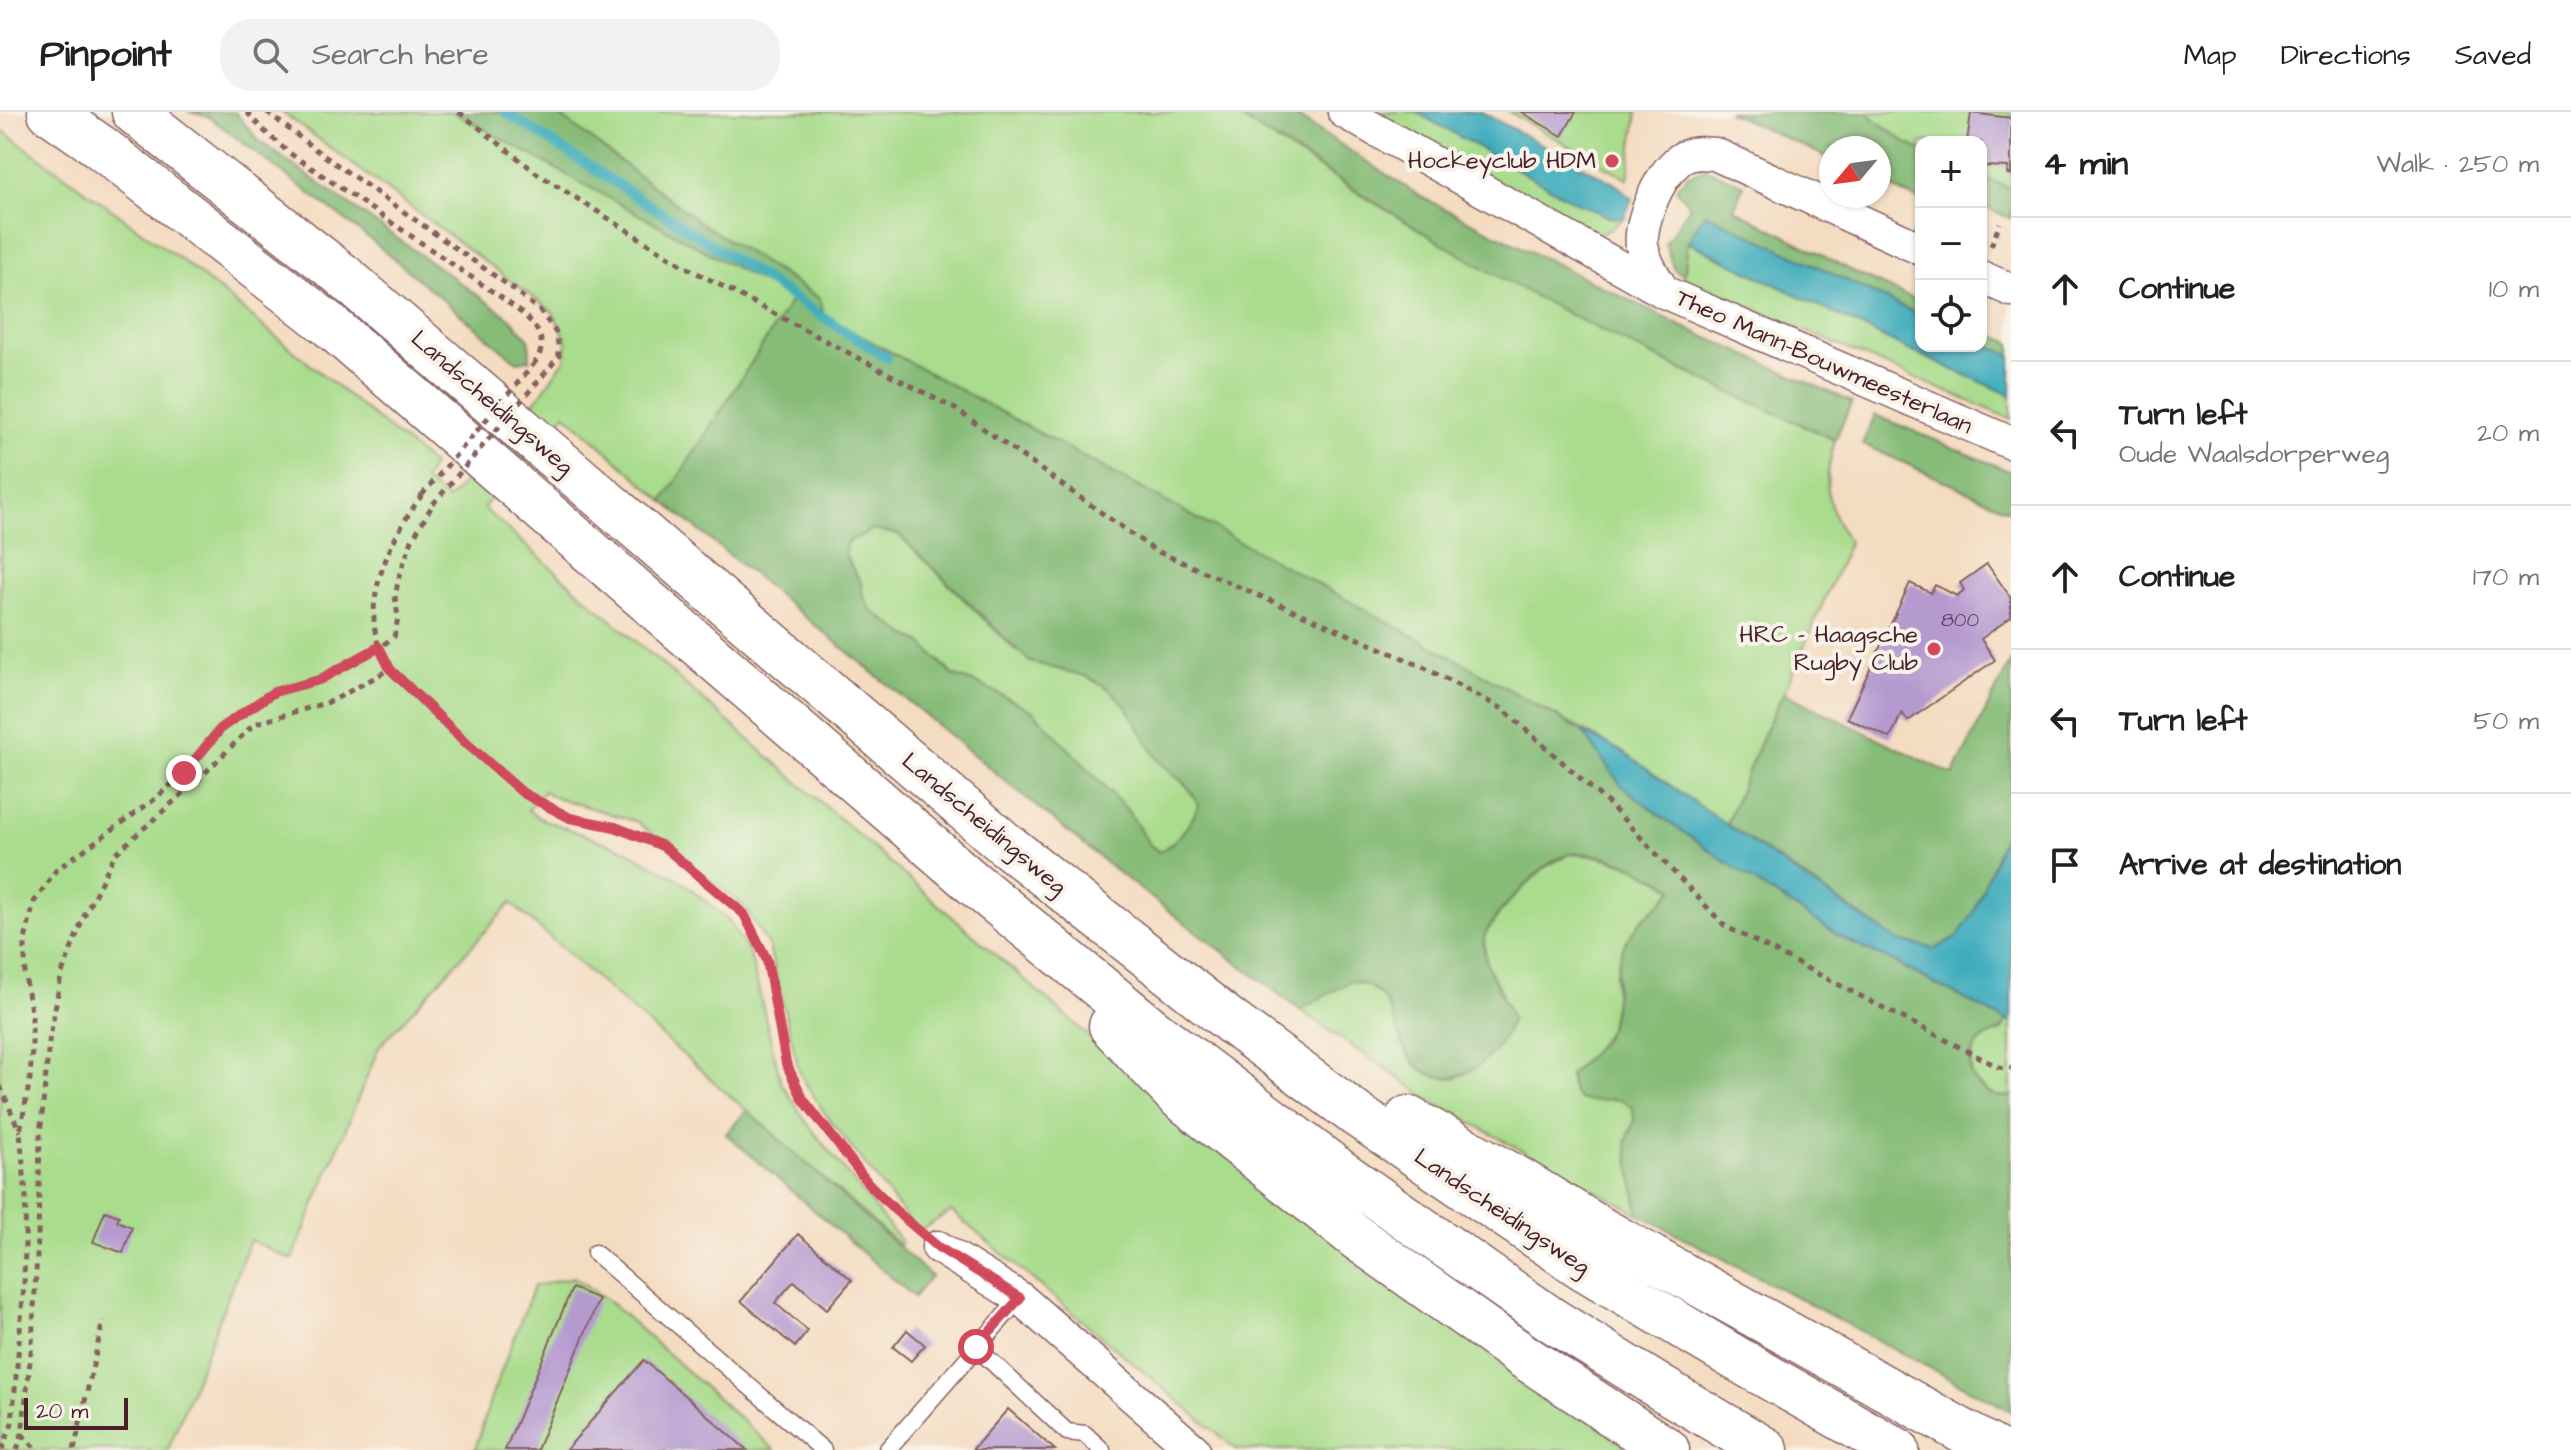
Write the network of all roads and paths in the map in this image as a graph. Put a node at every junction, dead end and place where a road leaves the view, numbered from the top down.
1 (50, 112) edge
2 (134, 112) edge
3 (247, 112) edge
4 (267, 112) edge
5 (459, 112) edge
6 (1344, 112) edge
7 (1915, 246) edge
8 (1987, 280) edge
9 (2011, 290) edge
10 (1664, 292) junction
11 (2011, 443) edge
12 (379, 647) junction
13 (390, 669) junction
14 (973, 883) junction
15 (1230, 1021) junction
16 (2011, 1068) edge
17 (0, 1086) edge
18 (20, 1132) junction
19 (938, 1247) joint
20 (595, 1253) dead end
21 (1522, 1297) junction
22 (1020, 1298) junction
23 (103, 1321) dead end
24 (1679, 1325) junction
25 (976, 1347) junction
26 (22, 1434) junction
27 (2, 1450) edge
28 (17, 1450) edge
29 (37, 1450) edge
30 (74, 1450) edge
31 (823, 1450) edge
32 (887, 1450) edge
33 (1102, 1450) edge
34 (1194, 1450) edge
35 (1667, 1450) edge
36 (1766, 1450) edge
37 (1897, 1450) edge
38 (1996, 1450) edge

1 - 14 main road, Landscheidingsweg
2 - 15 main road, Landscheidingsweg
3 - 12 path, bridge
4 - 12 path, bridge
5 - 16 path
6 - 10 street
7 - 10 street, Theo Mann-Bouwmeesterlaan
8 - 9 street
10 - 11 street, Theo Mann-Bouwmeesterlaan
12 - 13 path
12 - 18 path
13 - 19 path
13 - 26 path
14 - 21 main road, Landscheidingsweg
14 - 35 main road
15 - 24 main road, Landscheidingsweg
15 - 38 main road
17 - 18 path
18 - 27 path
19 - 22 street
20 - 31 lane
21 - 24 main road
21 - 36 main road, Landscheidingsweg
22 - 25 lane
22 - 34 street
23 - 30 path
24 - 37 main road, Landscheidingsweg
25 - 32 lane
25 - 33 lane
26 - 28 path
26 - 29 path

